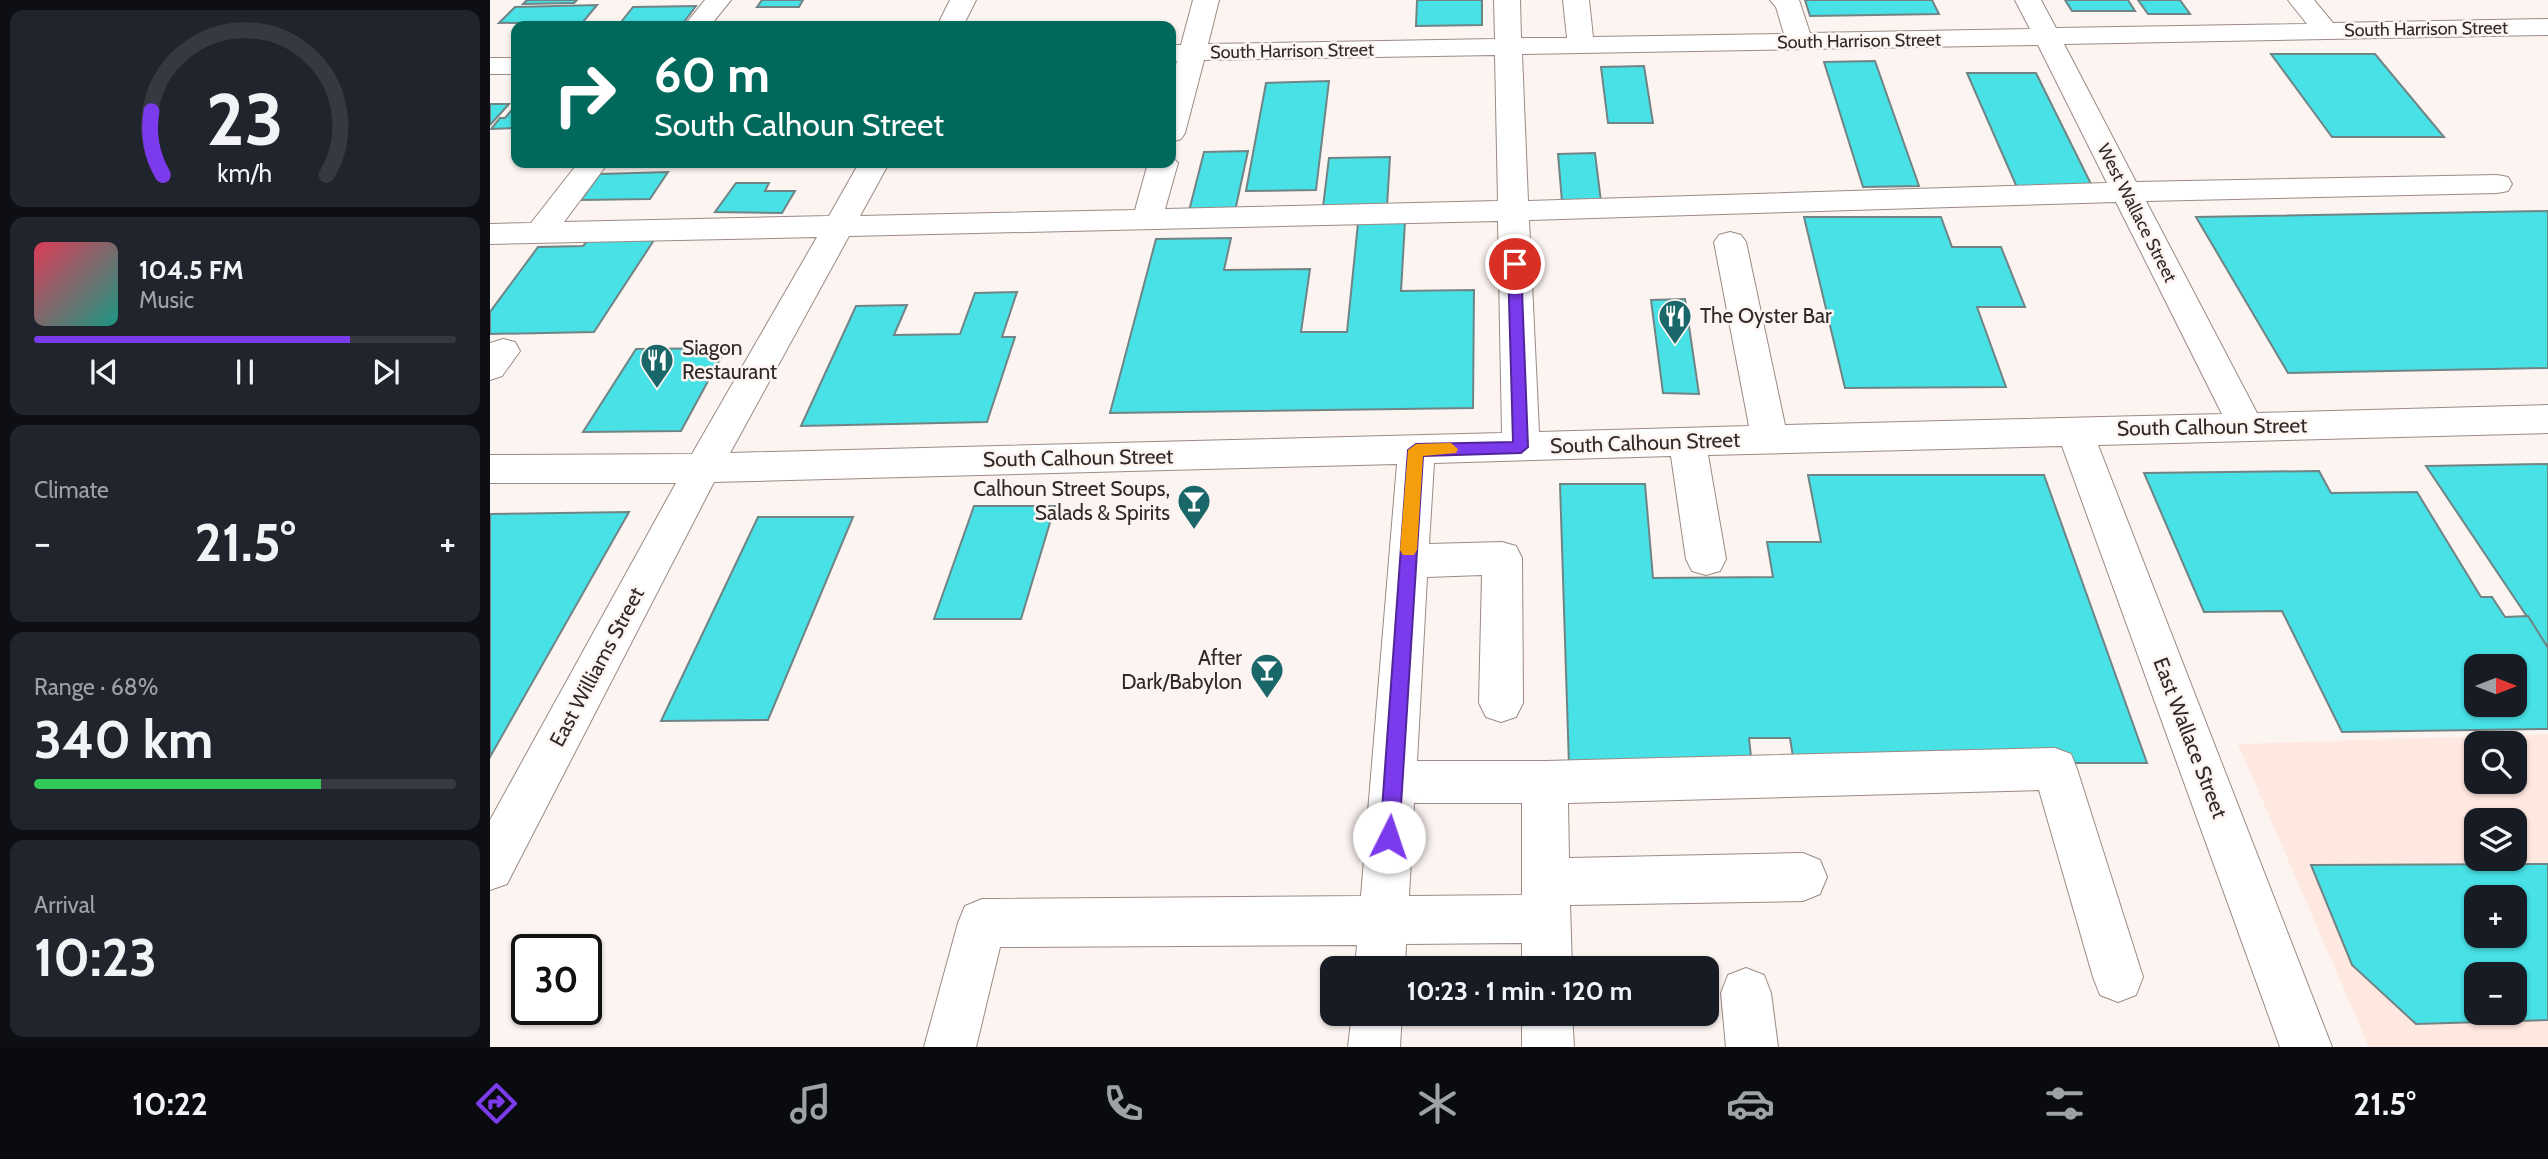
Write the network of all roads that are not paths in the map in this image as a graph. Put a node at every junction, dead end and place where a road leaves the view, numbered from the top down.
1 (718, 0) edge
2 (963, 0) edge
3 (1206, 0) edge
4 (1507, 0) edge
5 (1576, 0) edge
6 (1783, 0) edge
7 (2028, 0) edge
8 (2301, 0) edge
9 (701, 21) edge
10 (952, 21) edge
11 (2548, 27) edge
12 (2326, 32) junction
13 (2048, 38) junction
14 (1800, 42) junction
15 (1581, 45) junction
16 (1507, 46) junction
17 (1182, 53) edge
18 (490, 66) edge
19 (511, 66) edge
20 (1176, 97) edge
21 (589, 168) edge
22 (871, 168) edge
23 (1162, 168) edge
24 (2497, 184) dead end
25 (2126, 192) junction
26 (1513, 211) junction
27 (1147, 220) junction
28 (839, 227) junction
29 (540, 233) junction
30 (490, 234) edge
31 (1730, 242) dead end
32 (2548, 419) edge
33 (2246, 426) junction
34 (2074, 430) junction
35 (1770, 439) junction
36 (1688, 442) junction
37 (1521, 447) junction
38 (1416, 450) junction
39 (703, 468) junction
40 (490, 469) edge
41 (1706, 559) dead end
42 (1408, 561) junction
43 (1501, 703) dead end
44 (1393, 782) junction
45 (1545, 782) junction
46 (506, 808) edge
47 (490, 867) edge
48 (1803, 877) dead end
49 (1546, 900) junction
50 (1383, 919) junction
51 (1381, 956) edge
52 (1547, 956) edge
53 (2118, 977) dead end
54 (1746, 993) dead end
55 (1376, 1026) edge
56 (1547, 1026) edge
57 (950, 1047) edge
58 (1374, 1047) edge
59 (1548, 1047) edge
60 (1752, 1047) edge
61 (2306, 1047) edge

1 - 9 street
2 - 10 street
3 - 17 street
4 - 16 street
5 - 15 street
6 - 14 street
7 - 13 street, West Wallace Street
8 - 12 street
11 - 12 street, South Harrison Street
12 - 13 street, South Harrison Street
13 - 14 street, South Harrison Street
13 - 25 street, West Wallace Street
14 - 15 street, South Harrison Street
15 - 16 street, South Harrison Street
16 - 17 street, South Harrison Street
16 - 26 street
17 - 20 street
18 - 19 street
21 - 29 street
22 - 28 street, East Williams Street
23 - 27 street
24 - 25 street
25 - 26 street
25 - 33 street, West Wallace Street
26 - 27 street
26 - 37 street
27 - 28 street
28 - 29 street
28 - 39 street, East Williams Street
29 - 30 street
31 - 35 street
32 - 33 street, South Calhoun Street
33 - 34 street, South Calhoun Street
34 - 35 street, South Calhoun Street
34 - 61 street, East Wallace Street
35 - 36 street, South Calhoun Street
36 - 37 street, South Calhoun Street
36 - 41 street
37 - 38 street, South Calhoun Street
38 - 39 street, South Calhoun Street
38 - 42 street
39 - 40 street, South Calhoun Street
39 - 46 street, East Williams Street
42 - 43 street
42 - 44 street
44 - 45 street
44 - 50 street
45 - 49 street
45 - 53 street
46 - 47 street, East Williams Street
48 - 49 street
49 - 50 street
49 - 52 street
50 - 51 street
50 - 57 street
54 - 60 street
55 - 58 street
56 - 59 street

